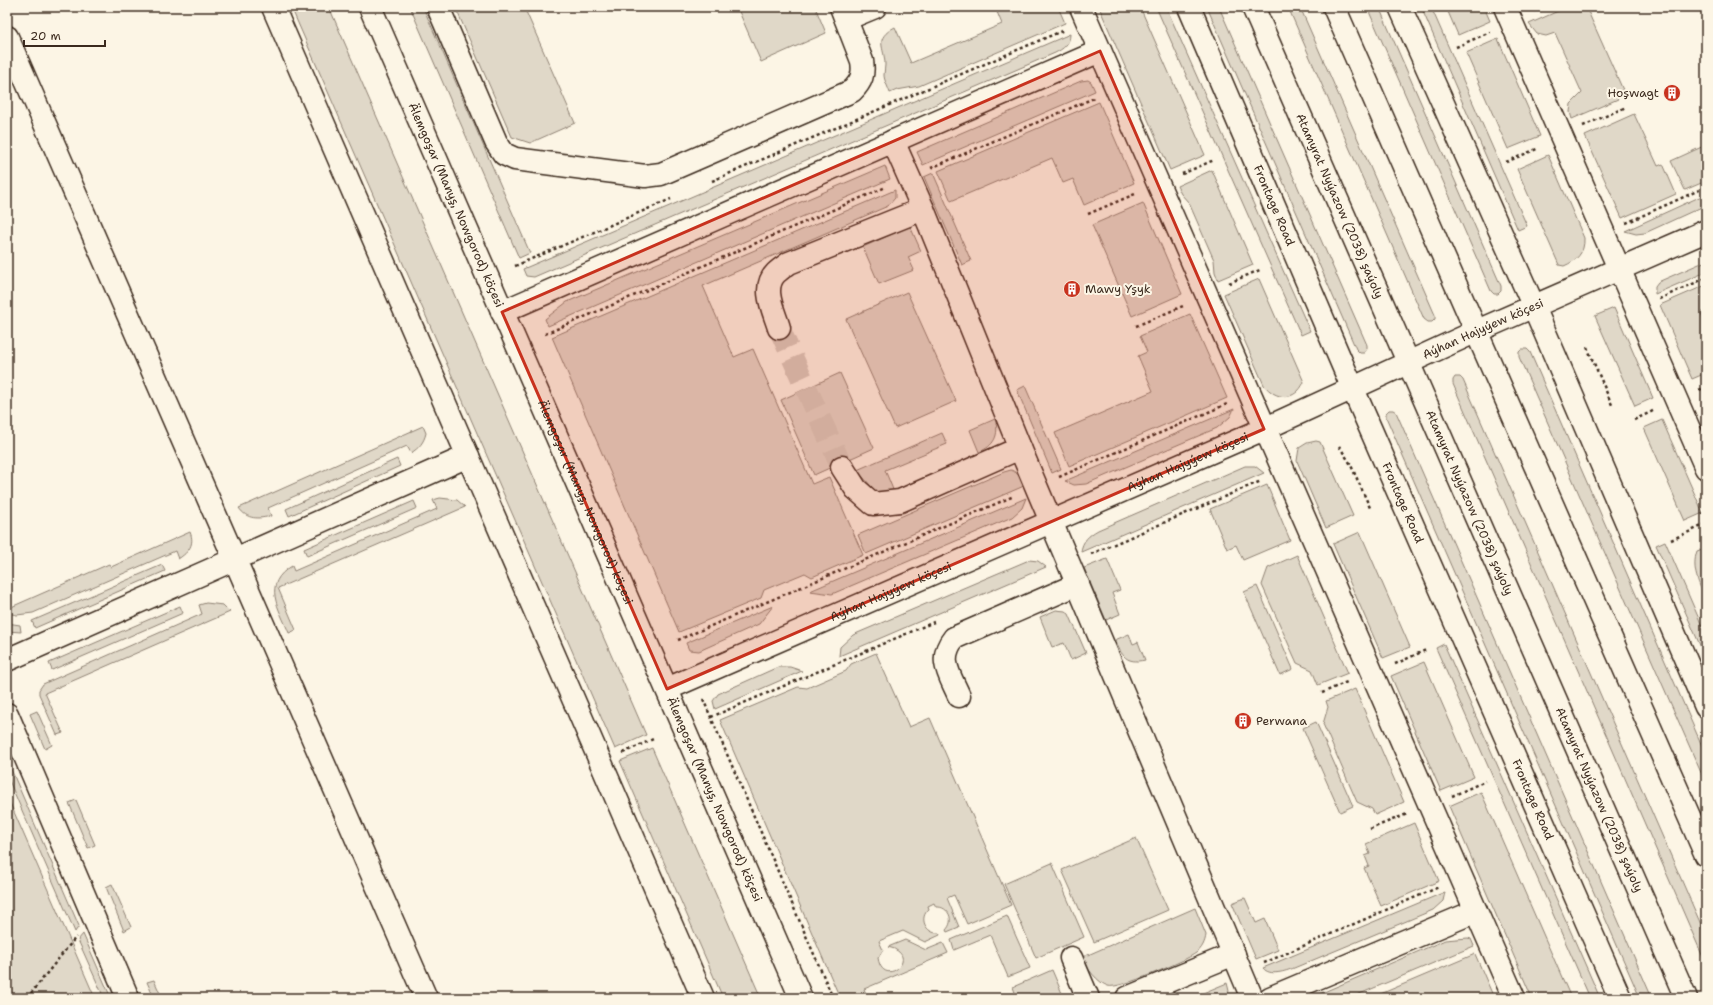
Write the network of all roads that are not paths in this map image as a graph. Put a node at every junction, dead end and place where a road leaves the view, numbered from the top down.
1 (273, 7) edge
2 (370, 7) edge
3 (438, 7) edge
4 (875, 7) edge
5 (1189, 7) edge
6 (1253, 7) edge
7 (1334, 7) edge
8 (1400, 7) edge
9 (1505, 7) edge
10 (843, 13) edge
11 (1084, 14) edge
12 (7, 37) edge
13 (1100, 51) junction
14 (893, 141) junction
15 (923, 209) junction
16 (1706, 231) edge
17 (1619, 270) junction
18 (1534, 308) junction
19 (502, 312) junction
20 (779, 328) tunnel mouth
21 (1477, 331) junction
22 (1407, 363) junction
23 (1353, 389) junction
24 (1264, 429) junction
25 (1020, 448) junction
26 (468, 456) junction
27 (842, 467) tunnel mouth
28 (1706, 468) edge
29 (1051, 522) junction
30 (234, 559) junction
31 (1078, 584) junction
32 (7, 660) edge
33 (667, 689) junction
34 (959, 696) dead end
35 (1706, 707) edge
36 (7, 714) edge
37 (1706, 855) edge
38 (1476, 911) junction
39 (1071, 958) dead end
40 (1237, 962) junction
41 (128, 998) edge
42 (426, 998) edge
43 (703, 998) edge
44 (801, 998) edge
45 (1088, 998) edge
46 (1127, 998) edge
47 (1267, 998) edge
48 (1514, 998) edge
49 (1620, 998) edge
50 (1686, 998) edge

1 - 26 street
2 - 19 street, Älemgoşar (Manyş, Nowgorod) köçesi
3 - 10 street
4 - 10 street
5 - 23 street, Frontage Road
6 - 22 street, Atamyrat Nyýazow (2038) şaýoly
7 - 21 street
8 - 18 street
9 - 17 street
11 - 13 street
12 - 30 street
13 - 14 street
13 - 24 street
14 - 15 street
14 - 19 street
15 - 20 street
15 - 25 street
16 - 17 street, Aýhan Hajyýew köçesi
17 - 18 street, Aýhan Hajyýew köçesi
17 - 28 street
18 - 21 street, Aýhan Hajyýew köçesi
18 - 35 street
19 - 33 street, Älemgoşar (Manyş, Nowgorod) köçesi
21 - 22 street, Aýhan Hajyýew köçesi
21 - 37 street
22 - 23 street, Aýhan Hajyýew köçesi
22 - 50 street, Atamyrat Nyýazow (2038) şaýoly
23 - 24 street, Aýhan Hajyýew köçesi
23 - 49 street, Frontage Road
24 - 29 street, Aýhan Hajyýew köçesi
24 - 38 street
25 - 27 street
25 - 29 street
26 - 30 street
26 - 43 street
29 - 31 street
29 - 33 street, Aýhan Hajyýew köçesi
30 - 32 street
30 - 42 street
31 - 34 street
31 - 40 street
33 - 44 street, Älemgoşar (Manyş, Nowgorod) köçesi
36 - 41 street
38 - 47 street
38 - 48 street
39 - 45 street
40 - 46 street
40 - 47 street

